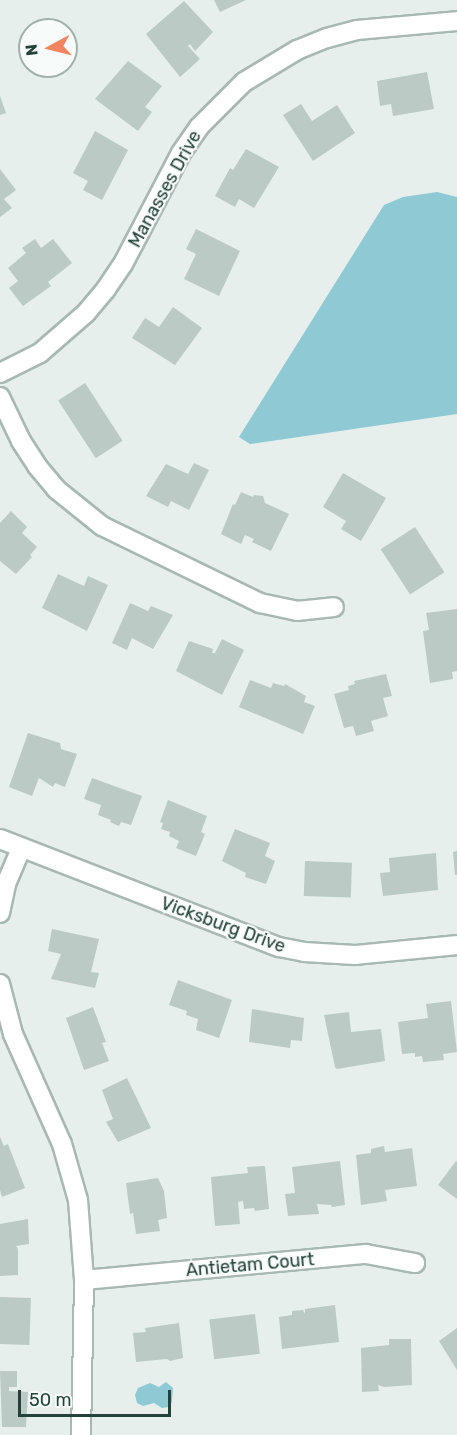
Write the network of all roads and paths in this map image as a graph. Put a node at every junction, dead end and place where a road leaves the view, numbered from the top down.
1 (457, 21) edge
2 (0, 373) edge
3 (0, 397) edge
4 (334, 607) dead end
5 (0, 839) edge
6 (21, 849) junction
7 (0, 913) edge
8 (457, 945) edge
9 (0, 984) edge
10 (415, 1263) dead end
11 (84, 1280) junction
12 (81, 1435) edge

1 - 2 street, Manasses Drive
3 - 4 street
5 - 6 street, Vicksburg Drive
6 - 7 street
6 - 8 street, Vicksburg Drive
9 - 11 street
10 - 11 street, Antietam Court
11 - 12 street

